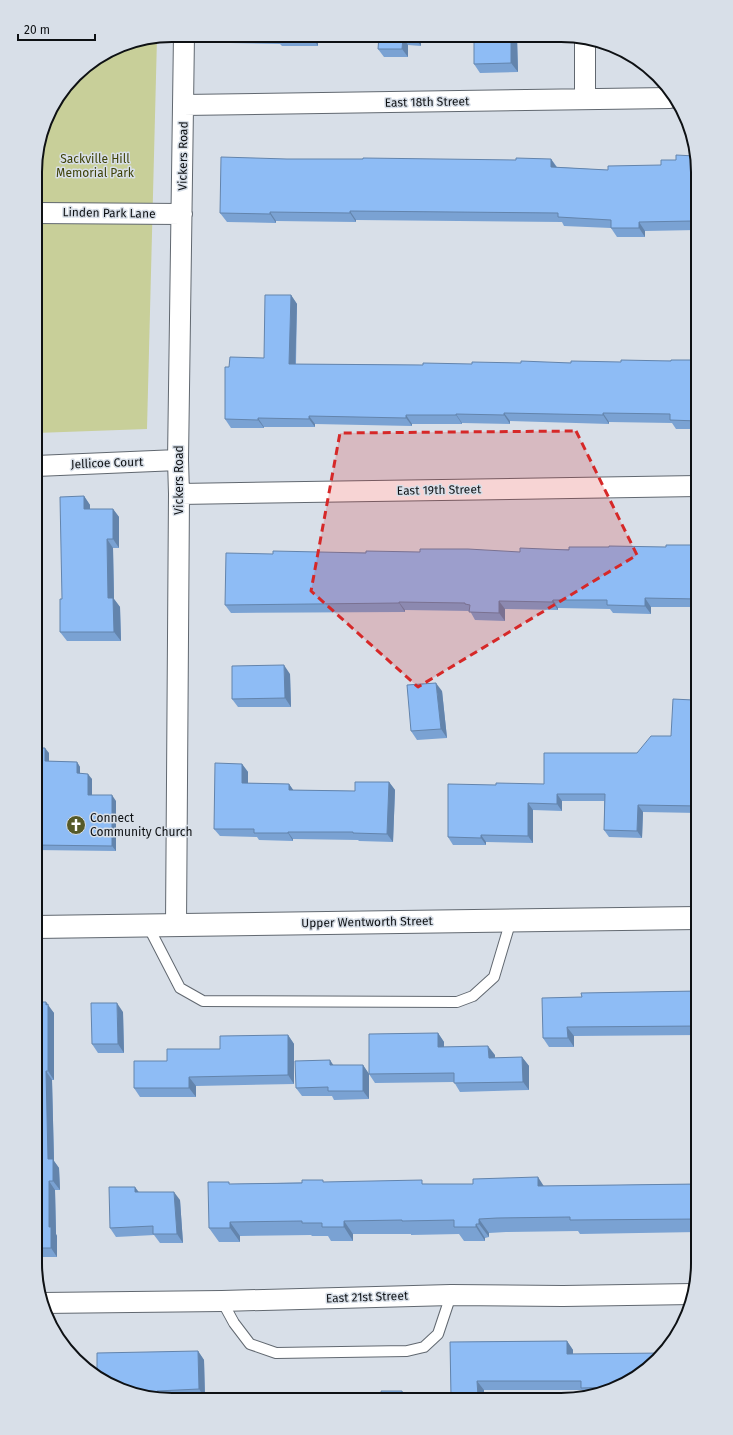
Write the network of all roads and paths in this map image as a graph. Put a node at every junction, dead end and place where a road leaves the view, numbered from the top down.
1 (184, 42) edge
2 (585, 44) edge
3 (668, 98) edge
4 (585, 99) junction
5 (183, 105) junction
6 (42, 212) edge
7 (182, 214) junction
8 (178, 460) junction
9 (42, 466) edge
10 (691, 486) edge
11 (179, 494) junction
12 (691, 918) edge
13 (511, 920) junction
14 (176, 925) junction
15 (148, 926) junction
16 (42, 927) edge
17 (688, 1294) edge
18 (451, 1295) junction
19 (222, 1301) junction
20 (48, 1303) edge

1 - 5 street, Vickers Road
2 - 4 street
3 - 4 street, East 18th Street
4 - 5 street, East 18th Street
5 - 7 street, Vickers Road
6 - 7 street, Linden Park Lane
7 - 8 street, Vickers Road
8 - 9 street, Jellicoe Court
8 - 11 street, Vickers Road
10 - 11 street, East 19th Street
11 - 14 street, Vickers Road
12 - 13 main road, Upper Wentworth Street
13 - 14 main road, Upper Wentworth Street
13 - 15 lane
14 - 15 main road, Upper Wentworth Street
15 - 16 main road, Upper Wentworth Street
17 - 18 street, East 21st Street
18 - 19 street, East 21st Street
18 - 19 lane
19 - 20 street, East 21st Street

